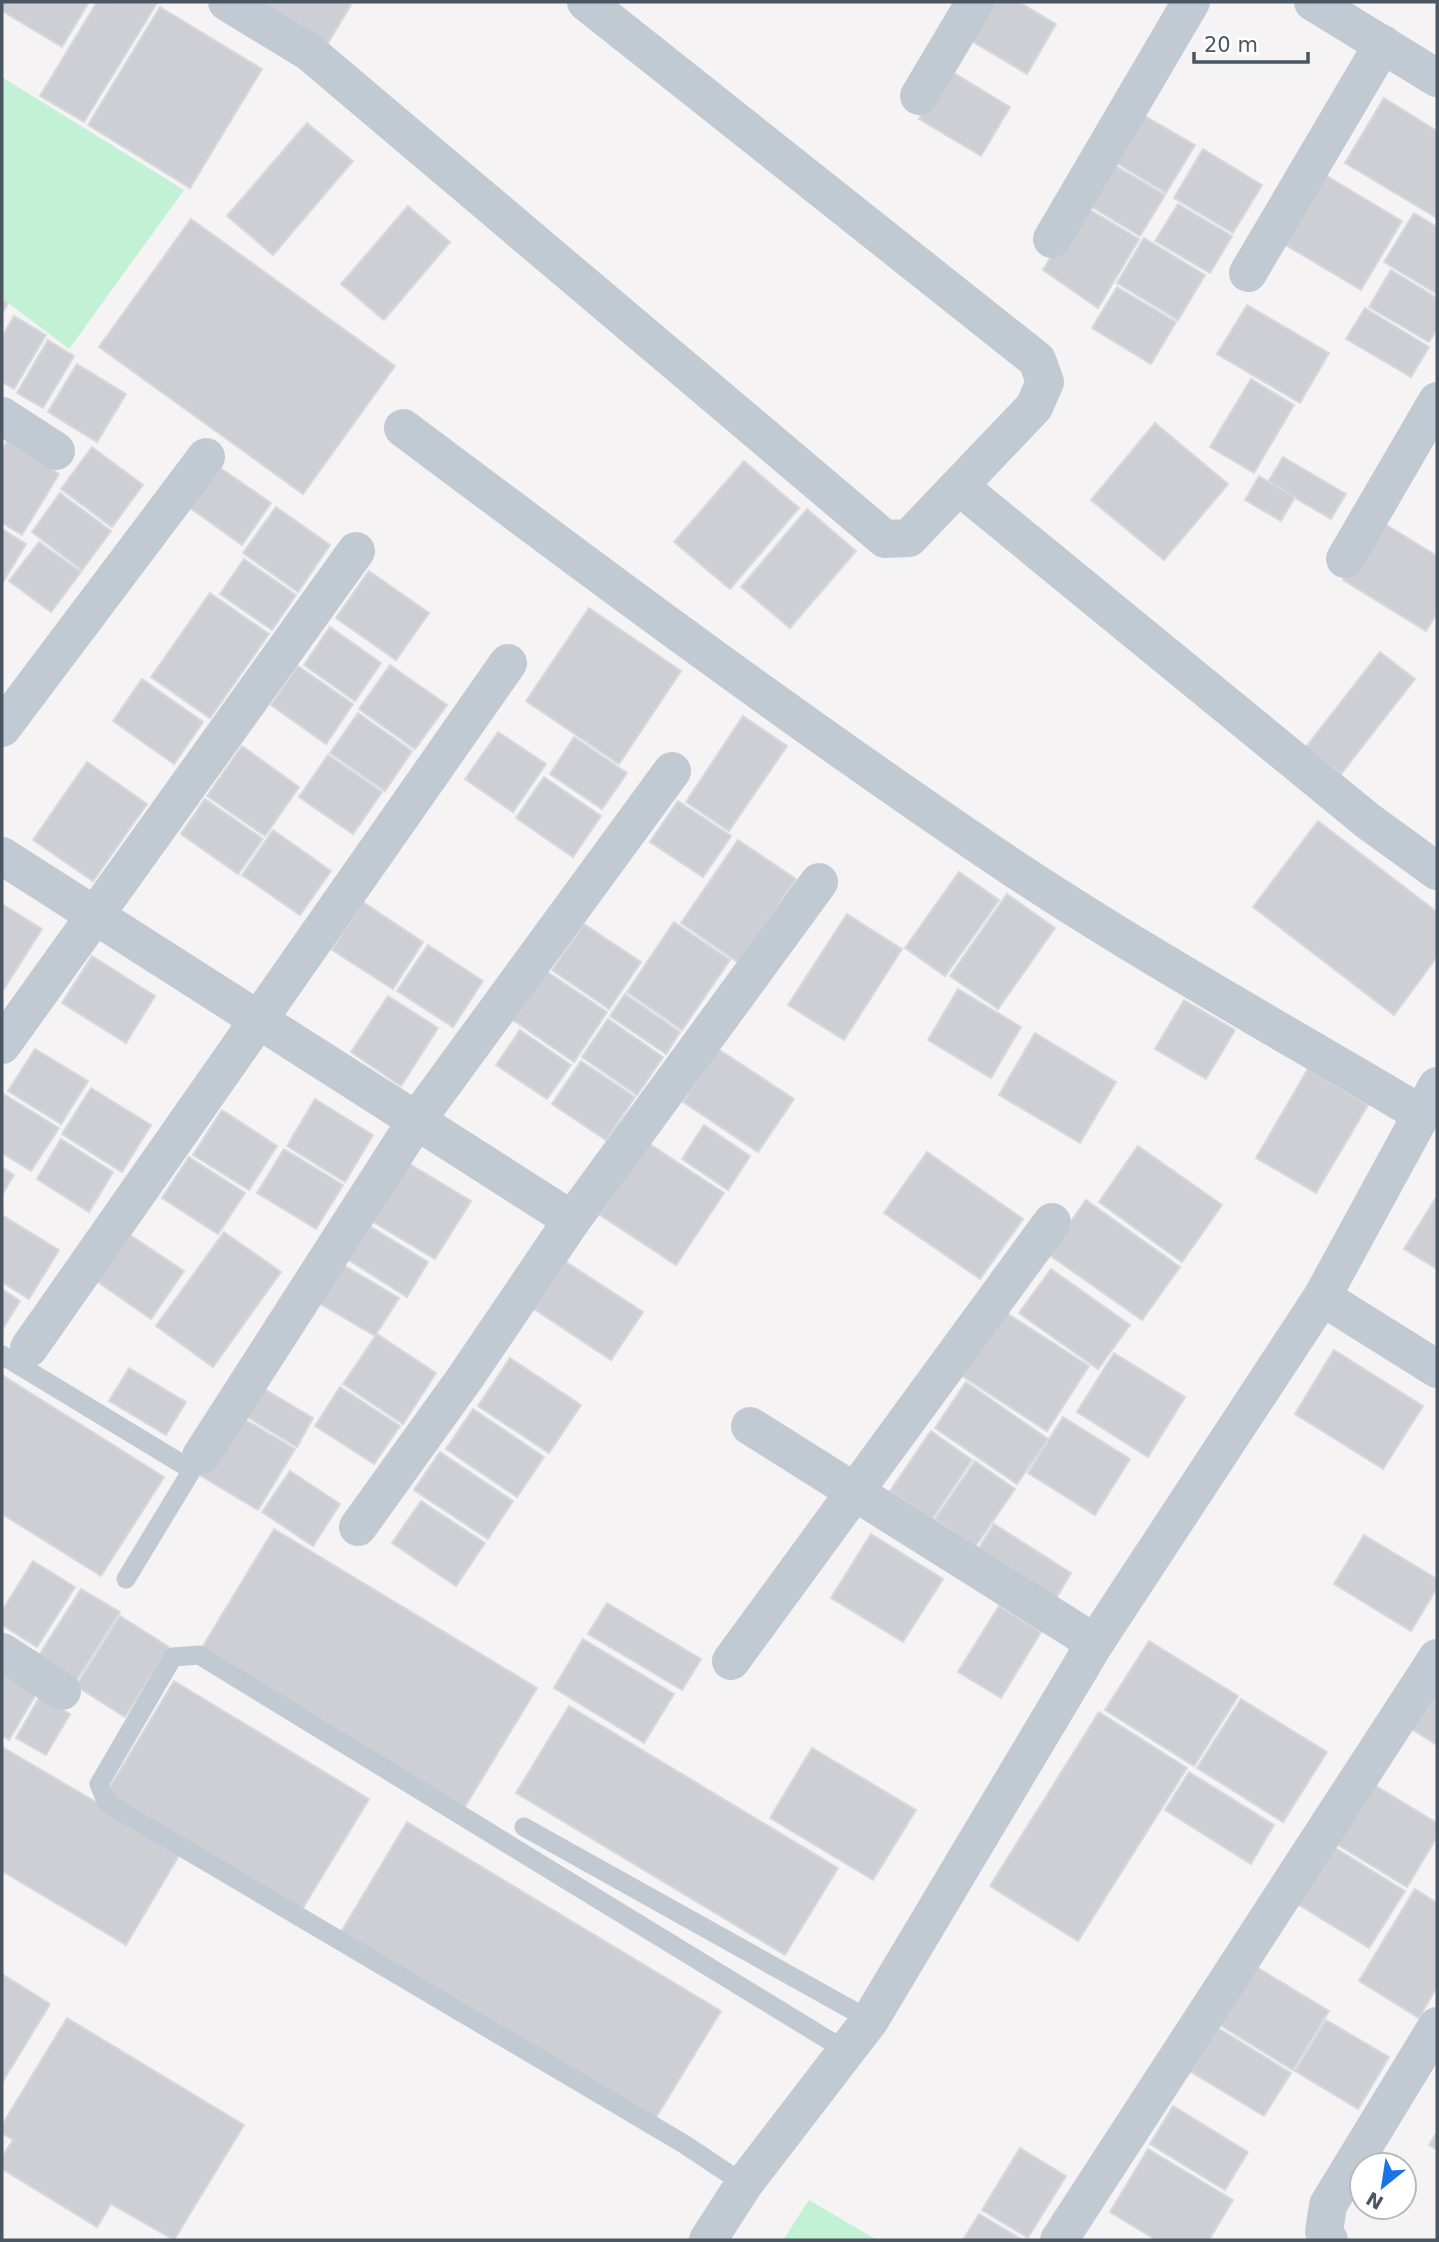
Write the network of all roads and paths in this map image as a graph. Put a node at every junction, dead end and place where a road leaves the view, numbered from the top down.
1 (230, 2) edge
2 (586, 2) edge
3 (975, 2) edge
4 (1191, 2) edge
5 (1312, 2) edge
6 (1382, 44) junction
7 (1437, 78) edge
8 (919, 96) dead end
9 (1052, 239) dead end
10 (1248, 273) dead end
11 (1437, 401) edge
12 (2, 415) edge
13 (403, 428) dead end
14 (56, 451) dead end
15 (205, 457) dead end
16 (960, 487) junction
17 (356, 551) dead end
18 (1345, 559) dead end
19 (508, 663) dead end
20 (2, 728) edge
21 (672, 771) dead end
22 (2, 856) edge
23 (1437, 871) edge
24 (818, 882) dead end
25 (94, 916) junction
26 (258, 1020) junction
27 (2, 1045) edge
28 (1429, 1100) edge
29 (416, 1121) junction
30 (572, 1220) junction
31 (1052, 1222) dead end
32 (1322, 1297) junction
33 (15, 1351) edge
34 (1437, 1369) edge
35 (750, 1426) dead end
36 (201, 1456) dead end
37 (855, 1492) junction
38 (358, 1527) dead end
39 (126, 1579) dead end
40 (1095, 1643) junction
41 (2, 1652) edge
42 (1437, 1658) edge
43 (731, 1661) dead end
44 (62, 1691) dead end
45 (524, 1826) dead end
46 (870, 2020) junction
47 (1437, 2025) edge
48 (848, 2052) junction
49 (744, 2184) junction
50 (708, 2240) edge
51 (1059, 2240) edge
52 (1329, 2240) edge

1 - 16 street
2 - 16 street
3 - 8 street
4 - 9 street
5 - 6 street
6 - 7 street
6 - 10 street
11 - 18 street
12 - 14 street
13 - 28 street
15 - 20 street
16 - 23 street
17 - 25 street
19 - 26 street
21 - 29 street
22 - 25 street
24 - 30 street
25 - 26 street
25 - 27 street
26 - 29 street
26 - 33 street
28 - 32 street
29 - 30 street
29 - 36 street
30 - 38 street
31 - 37 street
32 - 34 street
32 - 40 street
33 - 39 lane
35 - 37 street
37 - 40 street
37 - 43 street
40 - 46 street
41 - 44 street
42 - 51 street
45 - 46 lane
46 - 48 street
47 - 52 street
48 - 49 street
48 - 49 lane
49 - 50 street

